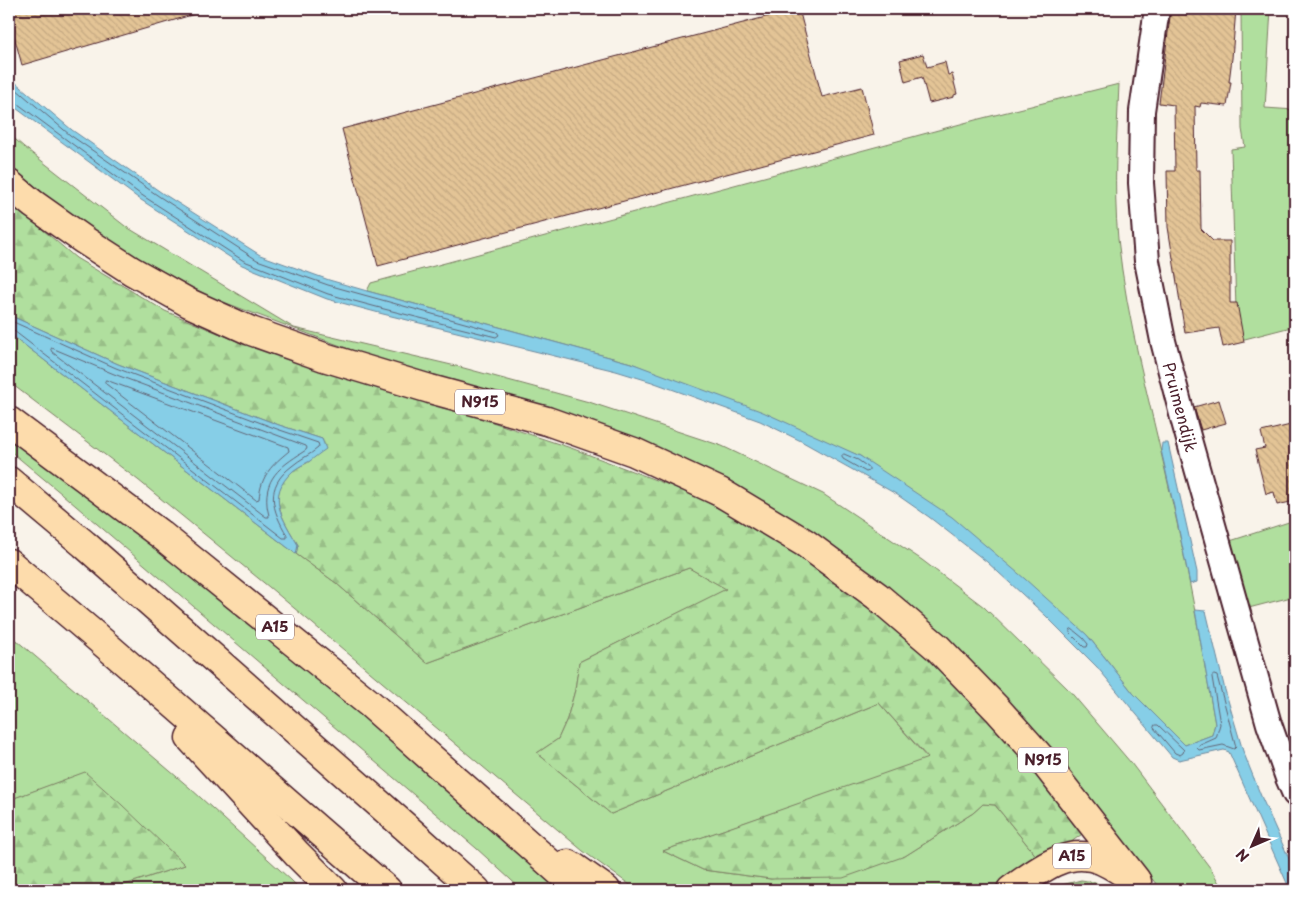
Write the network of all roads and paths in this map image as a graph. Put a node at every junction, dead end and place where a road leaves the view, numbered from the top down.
1 (1157, 9) edge
2 (9, 184) edge
3 (9, 421) edge
4 (9, 481) edge
5 (9, 563) edge
6 (92, 633) junction
7 (1295, 794) edge
8 (531, 846) junction
9 (1141, 886) edge
10 (333, 890) edge
11 (387, 890) edge
12 (476, 890) edge
13 (580, 890) edge
14 (606, 890) edge
15 (1010, 890) edge

1 - 7 street, Pruimendijk
2 - 9 main road, N915
3 - 8 main road, A15
4 - 12 main road
5 - 6 main road
6 - 10 main road
6 - 11 main road
8 - 13 main road, A15
8 - 14 main road, A15
9 - 15 main road, A15

